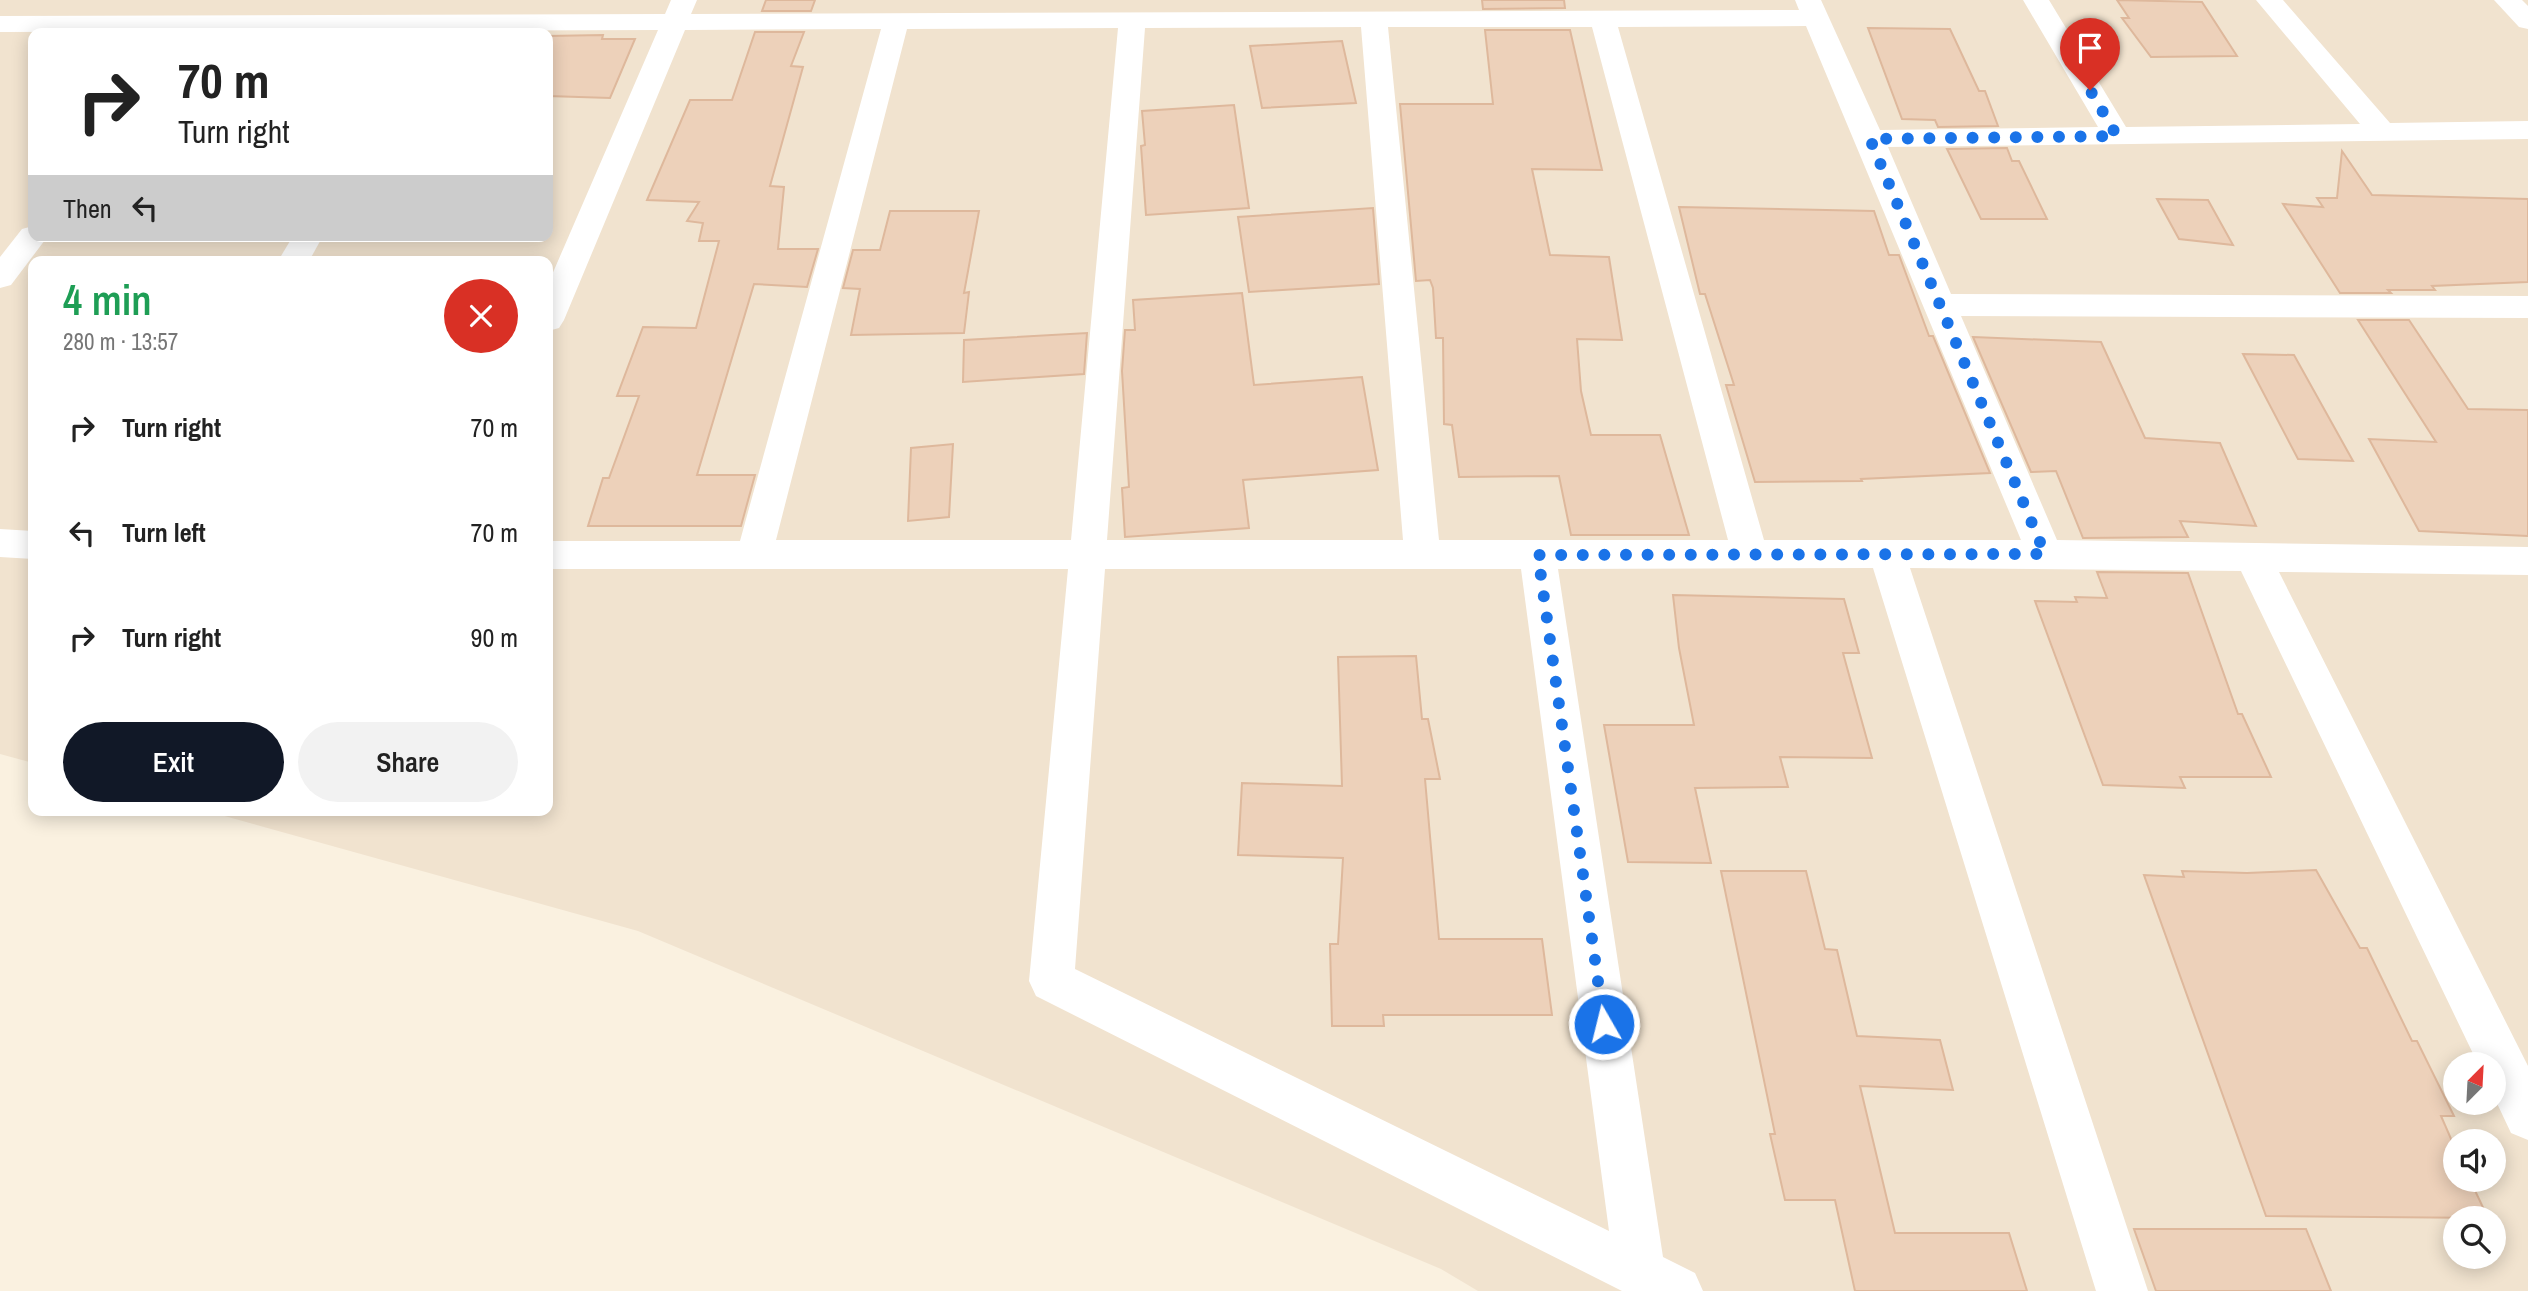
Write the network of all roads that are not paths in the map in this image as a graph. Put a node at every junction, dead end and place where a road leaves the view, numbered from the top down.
1 (2036, 0) edge
2 (2269, 0) edge
3 (2507, 0) edge
4 (1812, 9) edge
5 (679, 11) edge
6 (1603, 19) junction
7 (1374, 20) junction
8 (896, 21) junction
9 (1132, 21) junction
10 (2528, 21) edge
11 (0, 24) edge
12 (198, 28) edge
13 (434, 28) edge
14 (2528, 130) edge
15 (2382, 132) junction
16 (2117, 136) junction
17 (1870, 139) junction
18 (28, 242) edge
19 (0, 278) edge
20 (1942, 305) junction
21 (2528, 307) edge
22 (553, 308) edge
23 (0, 543) edge
24 (28, 545) edge
25 (1422, 554) junction
26 (1750, 554) junction
27 (1887, 554) junction
28 (2045, 554) junction
29 (553, 555) edge
30 (754, 555) junction
31 (1088, 555) junction
32 (1538, 555) junction
33 (2253, 556) junction
34 (2528, 561) edge
35 (2528, 1116) edge
36 (1658, 1282) edge
37 (2122, 1291) edge

1 - 16 street
2 - 15 street
3 - 10 street
4 - 6 street
4 - 17 street
5 - 8 street
5 - 13 street
5 - 22 street
6 - 7 street
6 - 26 street
7 - 9 street
7 - 25 street
8 - 9 street
8 - 30 street
9 - 31 street
11 - 12 street
12 - 13 street
14 - 15 street
15 - 16 street
16 - 17 street
17 - 20 street
18 - 19 street
20 - 21 street
20 - 28 street
23 - 24 street
25 - 31 street
25 - 32 street
26 - 27 street
26 - 32 street
27 - 28 street
27 - 37 street
28 - 33 street
29 - 30 street
30 - 31 street
31 - 36 street
32 - 36 street
33 - 34 street
33 - 35 street

